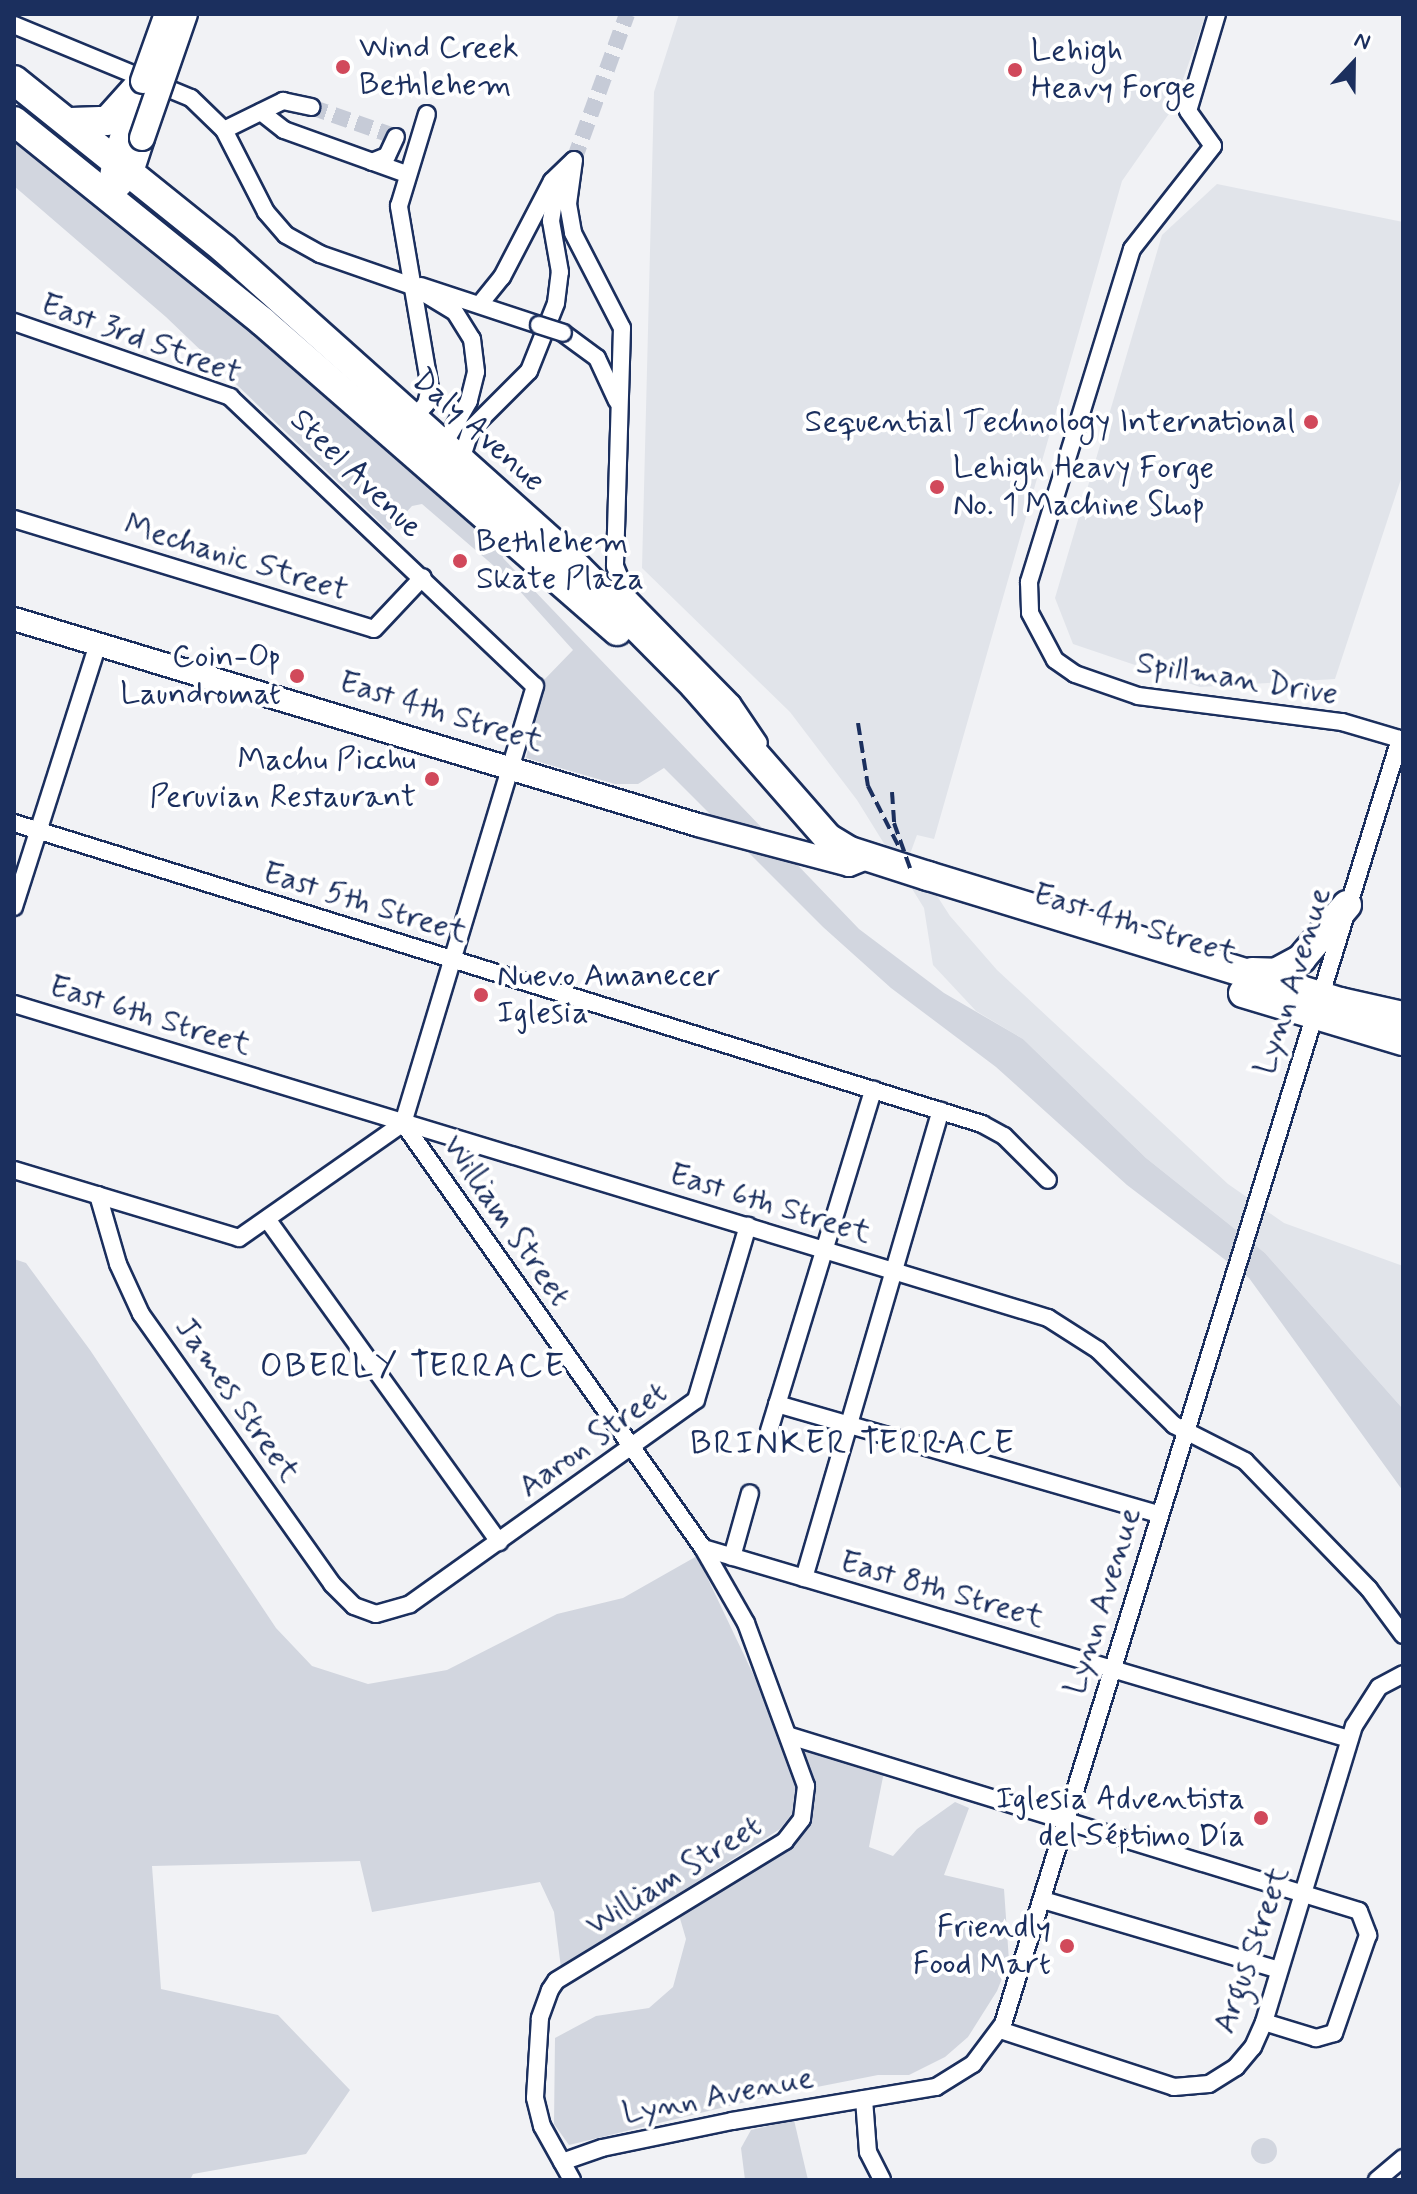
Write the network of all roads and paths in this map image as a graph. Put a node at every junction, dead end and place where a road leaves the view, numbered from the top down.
1 (167, 14) edge
2 (185, 14) edge
3 (1217, 14) edge
4 (14, 25) edge
5 (14, 80) edge
6 (143, 81) joint
7 (311, 107) tunnel mouth
8 (261, 112) junction
9 (14, 121) edge
10 (71, 122) junction
11 (125, 130) junction
12 (224, 130) junction
13 (394, 136) junction
14 (416, 144) junction
15 (372, 162) junction
16 (123, 165) junction
17 (571, 166) junction
18 (406, 174) junction
19 (109, 196) junction
20 (412, 286) junction
21 (480, 304) junction
22 (14, 322) edge
23 (248, 410) joint
24 (376, 419) junction
25 (413, 419) junction
26 (618, 419) junction
27 (448, 462) junction
28 (14, 519) edge
29 (423, 577) junction
30 (14, 619) edge
31 (98, 644) junction
32 (1401, 739) edge
33 (513, 769) junction
34 (790, 796) junction
35 (14, 823) edge
36 (38, 831) junction
37 (859, 861) junction
38 (920, 883) junction
39 (1347, 905) junction
40 (14, 907) edge
41 (453, 960) junction
42 (1236, 971) junction
43 (14, 1004) edge
44 (1315, 1005) junction
45 (1403, 1016) edge
46 (1403, 1041) edge
47 (873, 1090) junction
48 (941, 1111) junction
49 (403, 1123) junction
50 (14, 1170) edge
51 (1048, 1180) dead end
52 (98, 1195) junction
53 (267, 1219) junction
54 (748, 1226) junction
55 (824, 1249) junction
56 (894, 1270) junction
57 (777, 1404) junction
58 (849, 1425) junction
59 (769, 1431) dead end
60 (1183, 1431) junction
61 (631, 1447) junction
62 (750, 1493) dead end
63 (1159, 1514) junction
64 (499, 1542) junction
65 (703, 1548) junction
66 (732, 1557) junction
67 (804, 1578) junction
68 (368, 1613) joint
69 (1403, 1635) edge
70 (1112, 1669) junction
71 (1403, 1674) edge
72 (790, 1736) junction
73 (1349, 1739) junction
74 (1067, 1820) junction
75 (1303, 1892) junction
76 (1043, 1900) junction
77 (1279, 1970) junction
78 (1264, 2022) junction
79 (1000, 2030) junction
80 (864, 2099) junction
81 (1403, 2158) edge
82 (562, 2162) junction
83 (572, 2180) edge
84 (882, 2180) edge
85 (1377, 2180) edge

1 - 6 main road, bridge
2 - 11 main road, bridge
3 - 32 street, Spillman Drive
4 - 12 street
5 - 10 highway, Daly Avenue
6 - 11 highway
7 - 8 street
8 - 12 street
8 - 15 street
9 - 19 highway, Daly Avenue
10 - 11 highway
10 - 16 highway, Daly Avenue
11 - 16 main road
12 - 20 street
13 - 14 street
13 - 14 street
13 - 15 street
14 - 18 street
15 - 18 street
16 - 19 main road
16 - 25 highway, Daly Avenue
17 - 21 street
17 - 26 street
17 - 27 street
18 - 20 street
19 - 24 highway, Daly Avenue
20 - 21 street
20 - 25 street
20 - 27 street
21 - 26 street, bridge
22 - 23 street, East 3rd Street
23 - 29 street, Steel Avenue
24 - 25 street
24 - 27 highway, Daly Avenue
25 - 27 highway, Daly Avenue
26 - 34 street
27 - 34 highway, Daly Avenue
27 - 37 highway, Daly Avenue
28 - 29 street, Mechanic Street
29 - 33 street, Steel Avenue
30 - 31 main road, East 4th Street
31 - 33 main road, East 4th Street
31 - 36 street
32 - 39 street, Lynn Avenue
33 - 37 main road, East 4th Street
33 - 41 street, William Street
34 - 37 highway, Daly Avenue
35 - 36 street, East 5th Street
36 - 40 street
36 - 41 street, East 5th Street
37 - 38 highway, East 4th Street
37 - 38 highway, East 4th Street
38 - 42 highway, East 4th Street
38 - 44 highway, East 4th Street
39 - 42 highway
39 - 44 street, Lynn Avenue
41 - 47 street, East 5th Street
41 - 49 street, William Street
42 - 44 highway, East 4th Street
43 - 49 street, East 6th Street
44 - 45 highway, East 4th Street
44 - 46 highway, East 4th Street
44 - 60 street, Lynn Avenue
47 - 48 street, East 5th Street
47 - 55 street
48 - 51 street, East 5th Street
48 - 56 street
49 - 53 street
49 - 54 street, East 6th Street
49 - 61 street, William Street
50 - 52 street
52 - 53 street
52 - 68 street, James Street
53 - 64 street
54 - 55 street, East 6th Street
54 - 61 street, Aaron Street
55 - 56 street, East 6th Street
55 - 57 street
56 - 58 street
56 - 60 street, East 6th Street
57 - 58 street
57 - 59 street
58 - 63 street
58 - 67 street
60 - 63 street, Lynn Avenue
60 - 69 street, East 6th Street
61 - 64 street, Aaron Street
61 - 65 street, William Street
62 - 66 street
63 - 70 street, Lynn Avenue
64 - 68 street, Aaron Street
65 - 66 street, East 8th Street
65 - 72 street, William Street
66 - 67 street, East 8th Street
67 - 70 street, East 8th Street
70 - 73 street, East 8th Street
70 - 74 street, Lynn Avenue
71 - 73 street, Argus Street
72 - 74 street
72 - 82 street, William Street
73 - 75 street, Argus Street
74 - 75 street
74 - 76 street, Lynn Avenue
75 - 77 street, Argus Street
75 - 78 street
76 - 77 street
76 - 79 street, Lynn Avenue
77 - 78 street, Argus Street
78 - 79 street, Argus Street
79 - 80 street, Lynn Avenue
80 - 82 street, Lynn Avenue
80 - 84 street
81 - 85 street
82 - 83 street, William Street

